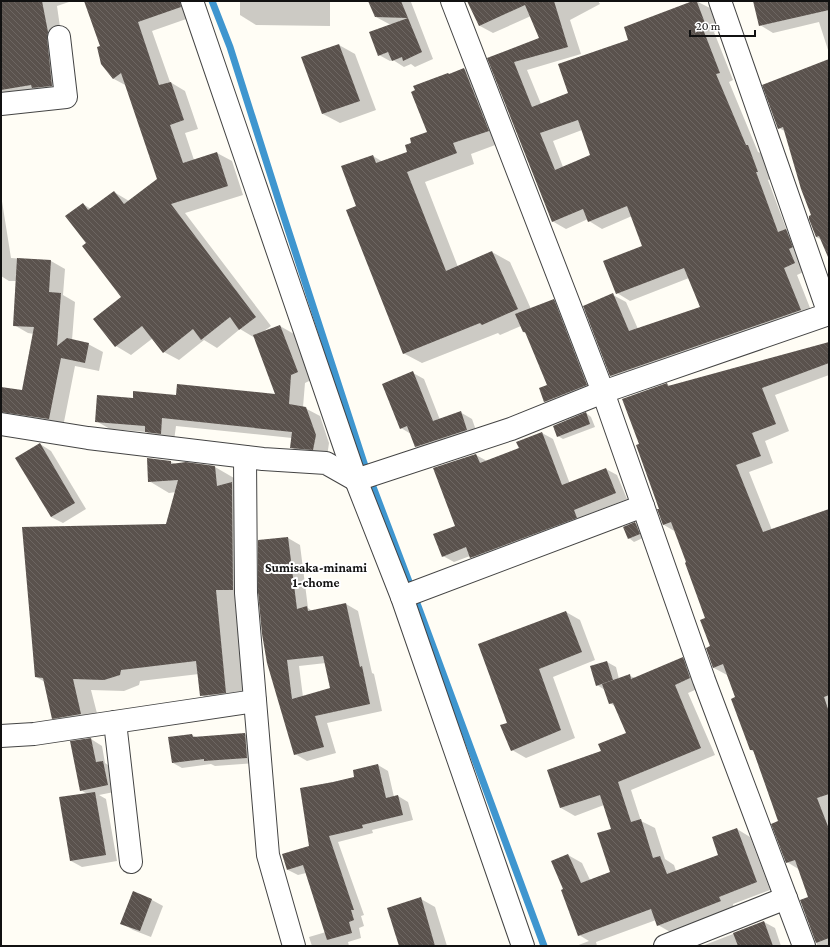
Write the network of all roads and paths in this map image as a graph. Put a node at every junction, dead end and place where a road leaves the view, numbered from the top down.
1 (192, 1) edge
2 (452, 1) edge
3 (720, 1) edge
4 (59, 37) dead end
5 (1, 104) edge
6 (829, 314) edge
7 (603, 392) junction
8 (1, 424) edge
9 (245, 457) junction
10 (356, 480) junction
11 (643, 506) junction
12 (402, 597) junction
13 (255, 701) junction
14 (115, 722) junction
15 (1, 736) edge
16 (131, 862) dead end
17 (786, 898) junction
18 (294, 946) edge
19 (523, 946) edge
20 (665, 946) edge
21 (804, 946) edge

1 - 10 street
2 - 7 street
3 - 6 street
4 - 5 street
6 - 7 street
7 - 10 street
7 - 11 street
8 - 9 street
9 - 10 street
9 - 13 street
10 - 12 street
11 - 12 street
11 - 17 street
12 - 19 street
13 - 14 street
13 - 18 street
14 - 15 street
14 - 16 street
17 - 20 street
17 - 21 street

